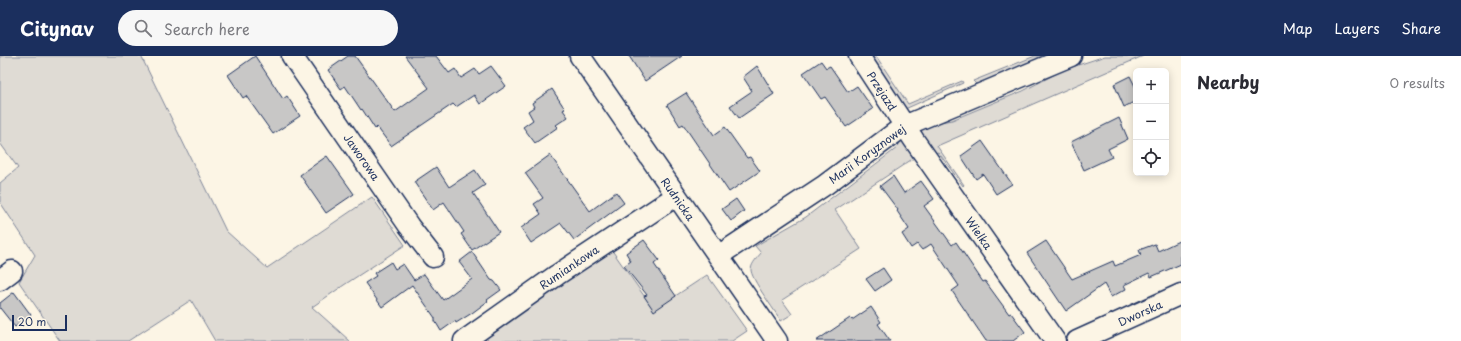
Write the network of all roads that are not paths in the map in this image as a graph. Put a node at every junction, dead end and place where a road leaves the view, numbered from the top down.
1 (292, 56) edge
2 (580, 56) edge
3 (859, 56) edge
4 (1071, 56) edge
5 (904, 126) junction
6 (676, 196) junction
7 (718, 256) junction
8 (433, 257) dead end
9 (1181, 294) edge
10 (464, 341) edge
11 (777, 341) edge
12 (1055, 341) edge
13 (1077, 341) edge

1 - 8 street, Jaworowa
2 - 6 street, Rudnicka
3 - 5 street, Przejazd
4 - 5 street, Marii Koryznowej
5 - 7 street, Marii Koryznowej
5 - 12 street, Wielka
6 - 7 street, Rudnicka
6 - 10 street, Rumiankowa
7 - 11 street, Rudnicka
9 - 13 street, Dworska

